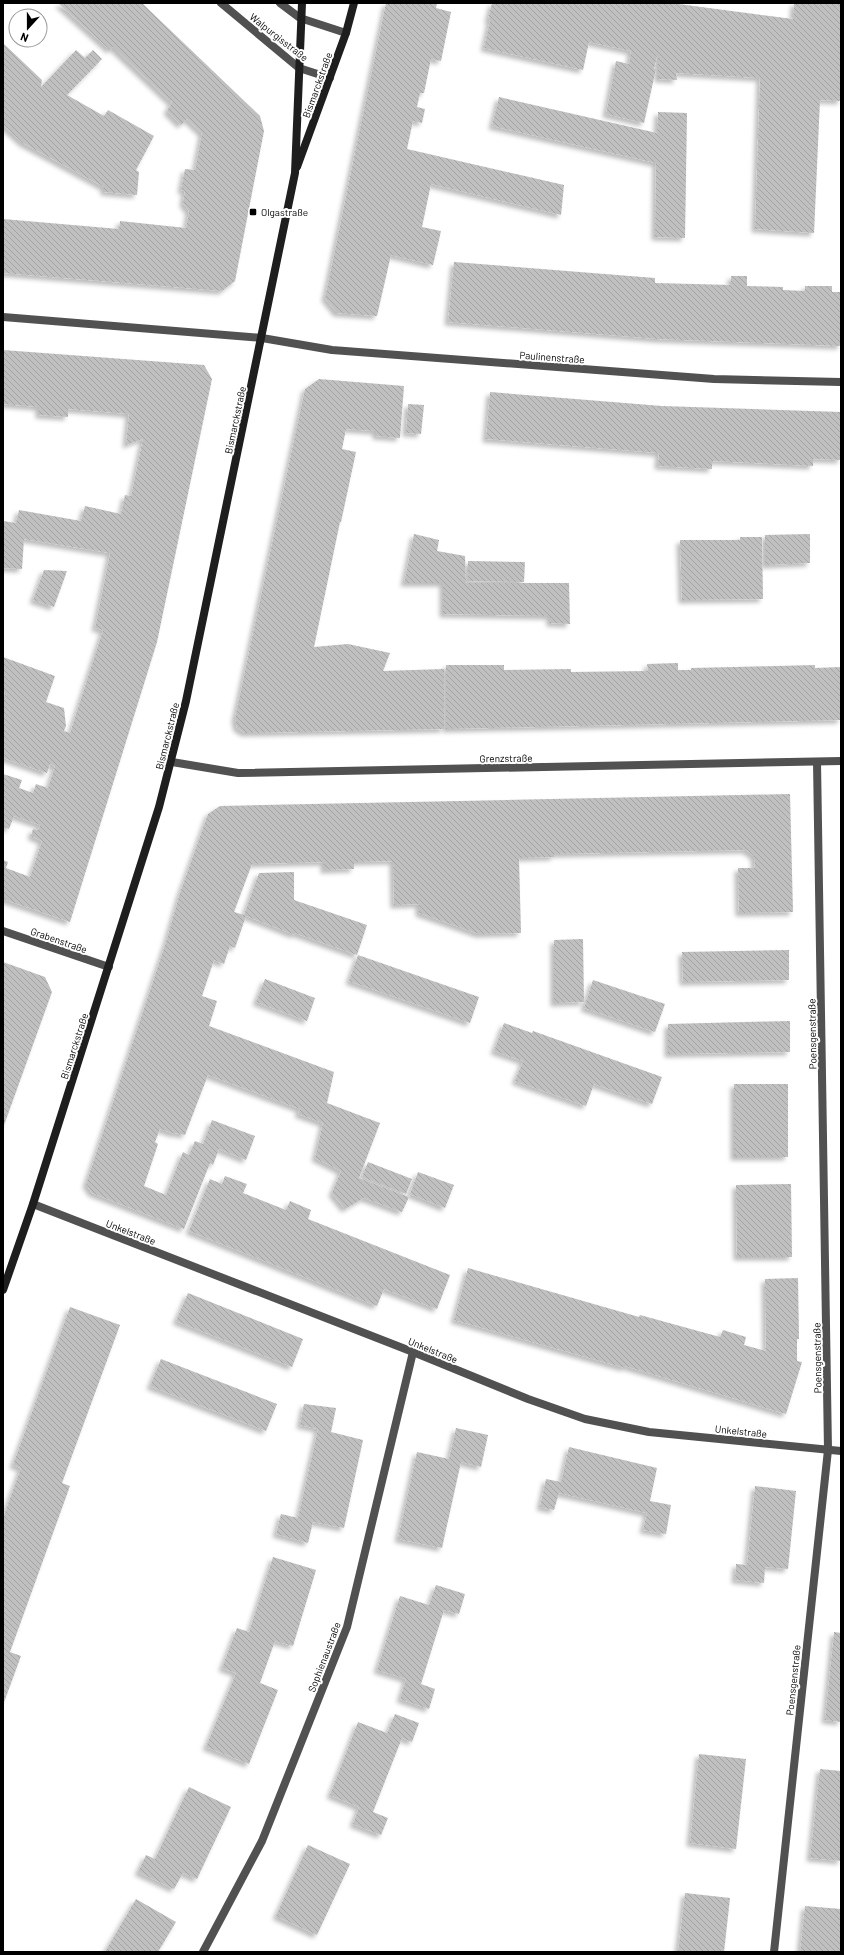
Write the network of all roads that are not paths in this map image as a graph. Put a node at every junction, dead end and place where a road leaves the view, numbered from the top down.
1 (221, 3) edge
2 (280, 3) edge
3 (302, 3) edge
4 (354, 3) edge
5 (300, 18) junction
6 (346, 33) junction
7 (299, 68) junction
8 (330, 78) junction
9 (295, 173) junction
10 (3, 317) edge
11 (262, 338) junction
12 (841, 382) edge
13 (841, 761) edge
14 (172, 762) junction
15 (817, 762) junction
16 (3, 931) edge
17 (109, 967) junction
18 (33, 1204) junction
19 (3, 1290) edge
20 (413, 1352) junction
21 (828, 1450) junction
22 (841, 1451) edge
23 (203, 1952) edge
24 (774, 1952) edge

1 - 7 street, Walpurgisstraße
2 - 5 street
3 - 5 main road, Bismarckstraße
4 - 6 main road, Bismarckstraße
5 - 6 street
5 - 7 main road, Bismarckstraße
6 - 8 main road, Bismarckstraße
7 - 8 street, Walpurgisstraße
7 - 9 main road, Bismarckstraße
8 - 9 main road, Bismarckstraße
9 - 11 main road, Bismarckstraße
10 - 11 street
11 - 12 street, Paulinenstraße
11 - 14 main road, Bismarckstraße
13 - 15 street, Grenzstraße
14 - 15 street, Grenzstraße
14 - 17 main road, Bismarckstraße
15 - 21 street, Poensgenstraße
16 - 17 street, Grabenstraße
17 - 18 main road, Bismarckstraße
18 - 19 main road, Bismarckstraße
18 - 20 street, Unkelstraße
20 - 21 street, Unkelstraße
20 - 23 street, Sophienaustraße
21 - 22 street, Unkelstraße
21 - 24 street, Poensgenstraße

